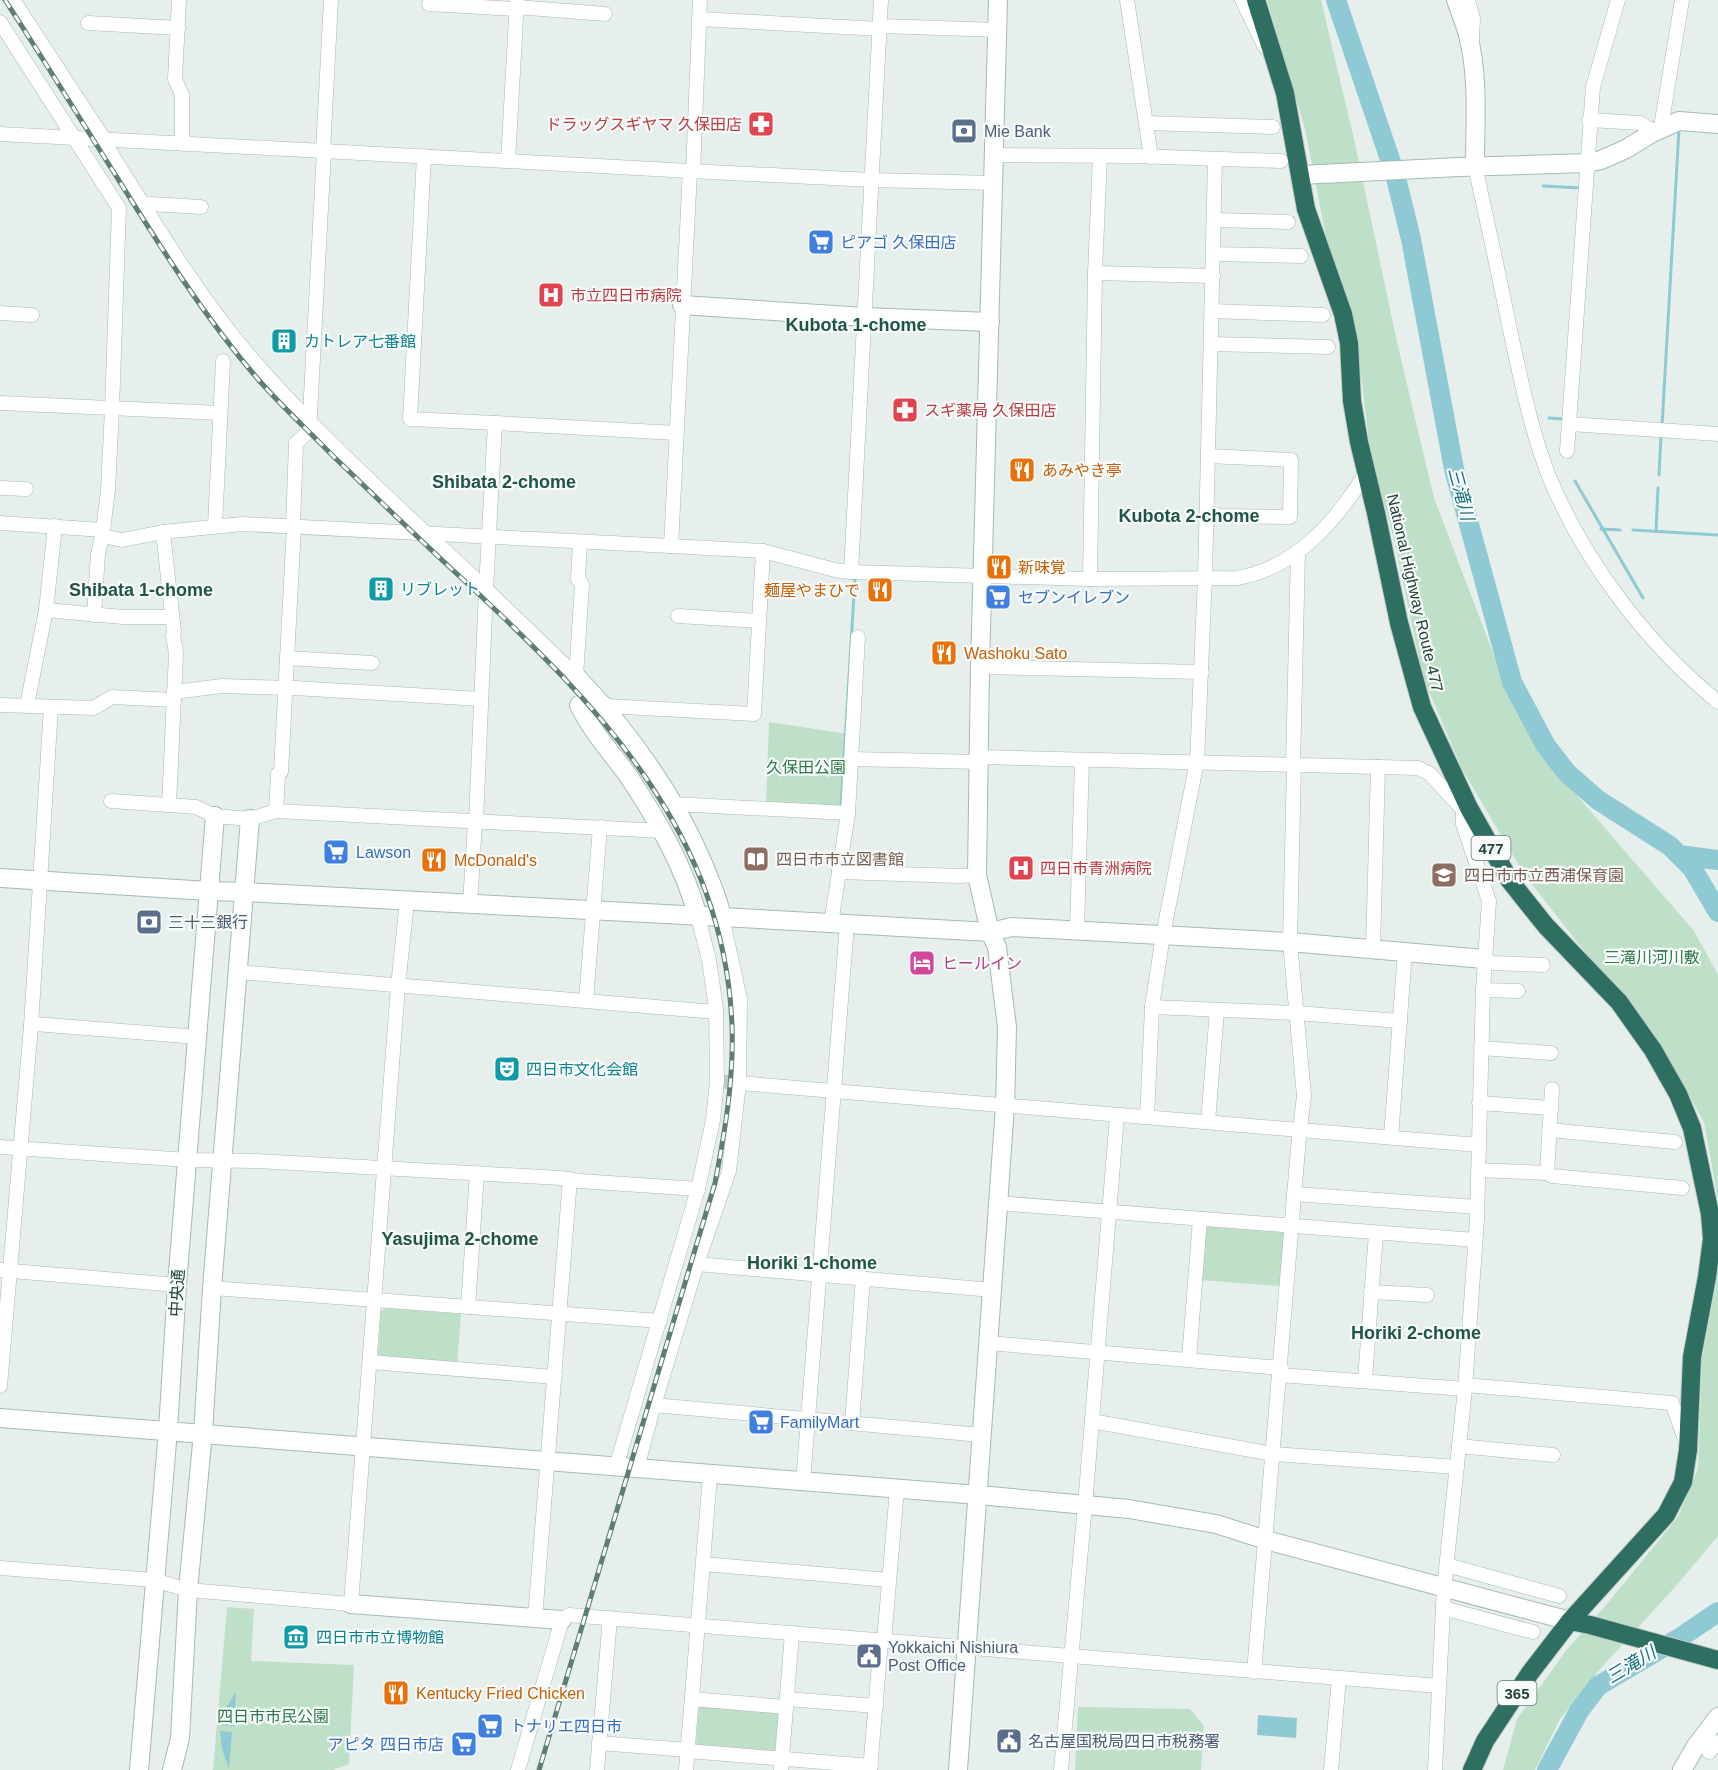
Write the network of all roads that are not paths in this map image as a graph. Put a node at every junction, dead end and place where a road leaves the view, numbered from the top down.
1 (14, 0) edge
2 (179, 0) edge
3 (331, 0) edge
4 (700, 0) edge
5 (881, 0) edge
6 (998, 0) edge
7 (1127, 0) edge
8 (1242, 0) edge
9 (1256, 0) edge
10 (1455, 0) edge
11 (1468, 0) edge
12 (1618, 0) edge
13 (1682, 0) edge
14 (429, 4) dead end
15 (516, 5) edge
16 (605, 14) dead end
17 (699, 19) junction
18 (0, 22) edge
19 (88, 23) dead end
20 (178, 28) junction
21 (880, 28) junction
22 (998, 30) junction
23 (1471, 46) junction
24 (1273, 54) junction
25 (1589, 120) junction
26 (1146, 123) junction
27 (1718, 124) edge
28 (1273, 127) dead end
29 (1659, 129) junction
30 (0, 134) edge
31 (74, 138) junction
32 (104, 139) junction
33 (185, 144) junction
34 (323, 151) junction
35 (994, 155) junction
36 (424, 156) junction
37 (1100, 156) junction
38 (1151, 157) junction
39 (1215, 159) junction
40 (508, 161) junction
41 (1281, 161) dead end
42 (1587, 163) junction
43 (1467, 166) junction
44 (692, 171) junction
45 (1306, 175) junction
46 (872, 180) junction
47 (993, 183) junction
48 (144, 206) junction
49 (201, 207) dead end
50 (1214, 220) junction
51 (1288, 222) dead end
52 (1213, 254) junction
53 (1301, 256) dead end
54 (1095, 273) junction
55 (1212, 276) junction
56 (682, 305) junction
57 (1212, 311) junction
58 (0, 313) edge
59 (32, 315) dead end
60 (1323, 315) dead end
61 (866, 317) junction
62 (990, 322) junction
63 (1211, 344) junction
64 (1328, 347) dead end
65 (223, 361) dead end
66 (0, 403) edge
67 (112, 409) junction
68 (220, 413) junction
69 (309, 420) junction
70 (495, 423) junction
71 (1570, 424) junction
72 (676, 433) junction
73 (1718, 434) edge
74 (1567, 451) dead end
75 (1208, 456) junction
76 (1366, 473) junction
77 (0, 488) edge
78 (26, 489) dead end
79 (1207, 512) junction
80 (0, 523) edge
81 (55, 526) junction
82 (215, 526) junction
83 (293, 526) junction
84 (163, 532) junction
85 (102, 533) junction
86 (427, 534) junction
87 (489, 537) junction
88 (580, 542) junction
89 (671, 546) junction
90 (763, 551) junction
91 (1298, 551) junction
92 (851, 572) junction
93 (982, 575) junction
94 (1205, 578) junction
95 (1090, 579) junction
96 (486, 589) junction
97 (46, 610) junction
98 (94, 615) junction
99 (678, 616) dead end
100 (172, 617) junction
101 (759, 621) junction
102 (858, 637) dead end
103 (287, 658) junction
104 (372, 663) dead end
105 (980, 667) junction
106 (1202, 672) junction
107 (576, 676) junction
108 (286, 688) junction
109 (174, 696) junction
110 (481, 699) junction
111 (1718, 702) edge
112 (0, 705) edge
113 (27, 705) junction
114 (605, 706) junction
115 (51, 707) junction
116 (851, 759) junction
117 (980, 760) junction
118 (1082, 760) junction
119 (1197, 761) junction
120 (1294, 765) junction
121 (1378, 767) junction
122 (111, 801) dead end
123 (673, 804) junction
124 (169, 805) junction
125 (1466, 809) junction
126 (276, 811) junction
127 (843, 813) junction
128 (215, 816) junction
129 (250, 819) junction
130 (475, 822) junction
131 (600, 827) junction
132 (662, 831) junction
133 (839, 872) junction
134 (977, 874) junction
135 (0, 878) edge
136 (41, 881) junction
137 (209, 891) junction
138 (246, 892) junction
139 (407, 901) junction
140 (470, 905) junction
141 (593, 911) junction
142 (698, 917) junction
143 (722, 917) junction
144 (839, 924) junction
145 (1077, 930) junction
146 (990, 932) junction
147 (1163, 935) junction
148 (1290, 942) junction
149 (1373, 949) junction
150 (1405, 952) junction
151 (1484, 959) junction
152 (1543, 965) dead end
153 (238, 972) junction
154 (398, 986) junction
155 (1483, 990) junction
156 (1518, 991) dead end
157 (586, 1000) junction
158 (1152, 1007) junction
159 (1217, 1010) junction
160 (716, 1012) junction
161 (1296, 1013) junction
162 (1400, 1021) junction
163 (31, 1026) junction
164 (198, 1036) junction
165 (1481, 1048) junction
166 (1551, 1053) dead end
167 (739, 1083) junction
168 (1552, 1089) dead end
169 (834, 1093) junction
170 (1479, 1103) junction
171 (1005, 1106) junction
172 (1551, 1108) junction
173 (1117, 1116) junction
174 (1148, 1117) junction
175 (1208, 1122) junction
176 (1301, 1130) junction
177 (1550, 1130) junction
178 (1391, 1137) junction
179 (1675, 1142) dead end
180 (1478, 1145) junction
181 (0, 1147) edge
182 (19, 1148) junction
183 (188, 1160) junction
184 (224, 1161) junction
185 (386, 1169) junction
186 (1478, 1170) junction
187 (477, 1173) junction
188 (1547, 1173) junction
189 (570, 1179) junction
190 (1682, 1188) dead end
191 (698, 1189) junction
192 (1294, 1194) junction
193 (998, 1203) junction
194 (1477, 1207) junction
195 (1109, 1212) junction
196 (1200, 1219) junction
197 (1292, 1226) junction
198 (1376, 1233) junction
199 (1475, 1240) junction
200 (698, 1264) junction
201 (5, 1270) edge
202 (818, 1275) junction
203 (863, 1278) junction
204 (177, 1285) junction
205 (212, 1288) junction
206 (992, 1290) junction
207 (1371, 1292) junction
208 (1427, 1295) dead end
209 (376, 1301) junction
210 (468, 1307) junction
211 (559, 1314) junction
212 (660, 1321) junction
213 (2, 1333) edge
214 (988, 1343) junction
215 (1098, 1351) junction
216 (1189, 1359) junction
217 (370, 1362) junction
218 (1281, 1371) junction
219 (555, 1377) junction
220 (1365, 1380) junction
221 (0, 1386) edge
222 (1465, 1387) junction
223 (654, 1405) junction
224 (0, 1418) edge
225 (807, 1419) junction
226 (1092, 1421) junction
227 (852, 1423) junction
228 (168, 1430) junction
229 (203, 1433) junction
230 (981, 1435) junction
231 (363, 1446) junction
232 (1459, 1446) junction
233 (1688, 1450) junction
234 (1273, 1454) junction
235 (1553, 1455) dead end
236 (548, 1461) junction
237 (616, 1467) junction
238 (1457, 1467) junction
239 (637, 1468) junction
240 (710, 1475) junction
241 (802, 1482) junction
242 (897, 1489) junction
243 (978, 1495) junction
244 (1085, 1505) junction
245 (1266, 1540) junction
246 (703, 1564) junction
247 (1447, 1565) junction
248 (0, 1568) edge
249 (154, 1580) junction
250 (889, 1580) junction
251 (1444, 1587) junction
252 (188, 1590) junction
253 (1560, 1596) dead end
254 (351, 1604) junction
255 (1443, 1608) junction
256 (535, 1618) junction
257 (610, 1618) junction
258 (562, 1620) junction
259 (1570, 1621) junction
260 (699, 1625) junction
261 (1533, 1632) dead end
262 (792, 1633) junction
263 (882, 1641) junction
264 (967, 1648) junction
265 (1071, 1656) junction
266 (1718, 1660) edge
267 (1254, 1672) junction
268 (1339, 1678) junction
269 (1439, 1686) junction
270 (692, 1699) junction
271 (786, 1703) junction
272 (876, 1706) junction
273 (1718, 1718) edge
274 (1718, 1742) edge
275 (599, 1743) junction
276 (688, 1750) junction
277 (1718, 1754) edge
278 (781, 1764) edge
279 (870, 1768) edge
280 (139, 1770) edge
281 (172, 1770) edge
282 (518, 1770) edge
283 (597, 1770) edge
284 (686, 1770) edge
285 (958, 1770) edge
286 (1061, 1770) edge
287 (1331, 1770) edge
288 (1435, 1770) edge
289 (1472, 1770) edge
290 (1682, 1770) edge

1 - 32 street
2 - 20 street
3 - 34 street
4 - 17 street
5 - 21 street
6 - 22 street
7 - 26 street
8 - 24 street
9 - 24 highway, National Highway Route 477 / 477
10 - 23 street
11 - 23 street
12 - 25 street
13 - 29 street
14 - 15 street
15 - 16 street
15 - 40 street
17 - 21 street
17 - 44 street
18 - 31 street
19 - 20 street
20 - 33 street
21 - 22 street
21 - 46 street
22 - 35 street
23 - 43 street
24 - 45 highway, National Highway Route 477 / 477
25 - 29 street
25 - 42 street
26 - 28 street
26 - 38 street
27 - 29 street
29 - 42 street
30 - 31 street
31 - 32 street
31 - 67 street
32 - 33 street
32 - 48 street
33 - 34 street
34 - 36 street
34 - 69 street
35 - 37 street
35 - 47 street
36 - 40 street
36 - 70 street
37 - 38 street
37 - 54 street
38 - 39 street
39 - 41 street
39 - 50 street
40 - 44 street
42 - 43 street
42 - 71 street
43 - 45 street
43 - 111 street
44 - 46 street
44 - 56 street
45 - 76 highway, National Highway Route 477 / 477
46 - 47 street
46 - 61 street
47 - 62 street
48 - 49 street
48 - 69 street
50 - 51 street
50 - 52 street
52 - 53 street
52 - 55 street
54 - 55 street
54 - 95 street
55 - 57 street
56 - 61 street
56 - 72 street
57 - 60 street
57 - 63 street
58 - 59 street
61 - 62 street
61 - 92 street
62 - 93 street
63 - 64 street
63 - 75 street
65 - 68 street
66 - 67 street
67 - 68 street
67 - 85 street
68 - 82 street
69 - 83 street
69 - 86 street
70 - 72 street
70 - 87 street
71 - 73 street
71 - 74 street
72 - 89 street
75 - 79 street
75 - 79 street
76 - 91 street
76 - 125 highway, National Highway Route 477 / 477
77 - 78 street
79 - 94 street
80 - 81 street
81 - 85 street
81 - 97 street
82 - 83 street
82 - 84 street
83 - 86 street
83 - 103 street
84 - 85 street
84 - 100 street
85 - 98 street
86 - 87 street
86 - 96 street
87 - 88 street
87 - 96 street
88 - 89 street
88 - 107 street
89 - 90 street
90 - 92 street
90 - 101 street
91 - 94 street
91 - 120 street
92 - 93 street
93 - 95 street
93 - 105 street
94 - 95 street
94 - 106 street
96 - 107 street
96 - 110 street
97 - 98 street
97 - 113 street
98 - 100 street
99 - 101 street
100 - 109 street
101 - 114 street
102 - 116 street
103 - 104 street
103 - 108 street
105 - 106 street
105 - 117 street
106 - 119 street
107 - 114 street
108 - 109 street
108 - 110 street
108 - 126 street
109 - 115 street
109 - 124 street
110 - 130 street
112 - 113 street
113 - 115 street
114 - 123 street
114 - 132 street
115 - 136 street
116 - 117 street
116 - 127 street
117 - 118 street
117 - 134 street
118 - 119 street
118 - 145 street
119 - 120 street
119 - 147 street
120 - 121 street
120 - 148 street
121 - 125 street
121 - 149 street
122 - 124 street
123 - 127 street
123 - 143 street
124 - 128 street
125 - 151 street
125 - 233 highway, National Highway Route 477 / 477
126 - 129 street
126 - 130 street
127 - 133 street
128 - 129 street
128 - 137 street, 中央通
129 - 138 street
130 - 131 street
130 - 140 street
131 - 132 street
131 - 141 street
132 - 142 street
133 - 134 street
133 - 144 street
134 - 146 street
135 - 136 street
136 - 137 street
136 - 163 street
137 - 138 street
137 - 164 street, 中央通
138 - 139 street
138 - 153 street
139 - 140 street
139 - 154 street
140 - 141 street
141 - 142 street
141 - 157 street
142 - 143 street
142 - 160 street
143 - 144 street
143 - 167 street
144 - 146 street
144 - 169 street
145 - 146 street
145 - 147 street
146 - 171 street
147 - 148 street
147 - 158 street
148 - 149 street
148 - 161 street
149 - 150 street
150 - 151 street
150 - 162 street
151 - 152 street
151 - 155 street
153 - 154 street
153 - 184 street
154 - 157 street
154 - 185 street
155 - 156 street
155 - 165 street
157 - 160 street
158 - 159 street
158 - 174 street
159 - 161 street
159 - 175 street
160 - 191 street
161 - 162 street
161 - 176 street
162 - 178 street
163 - 164 street
163 - 182 street
164 - 183 street, 中央通
165 - 166 street
165 - 170 street
167 - 169 street
167 - 200 street
168 - 172 street
169 - 171 street
169 - 202 street
170 - 172 street
170 - 180 street
171 - 173 street
171 - 193 street
172 - 177 street
173 - 174 street
173 - 195 street
174 - 175 street
175 - 176 street
176 - 178 street
176 - 192 street
177 - 179 street
177 - 188 street
178 - 180 street
180 - 186 street
181 - 182 street
182 - 183 street
182 - 201 street
183 - 184 street
183 - 204 street, 中央通
184 - 185 street
184 - 205 street
185 - 187 street
185 - 209 street
186 - 188 street
186 - 194 street
187 - 189 street
187 - 210 street
188 - 190 street
189 - 191 street
189 - 211 street
191 - 212 street
192 - 194 street
192 - 197 street
193 - 195 street
193 - 206 street
194 - 199 street
195 - 196 street
195 - 215 street
196 - 197 street
196 - 216 street
197 - 198 street
197 - 218 street
198 - 199 street
198 - 207 street
199 - 222 street
200 - 202 street
200 - 223 street
201 - 204 street
201 - 213 street
202 - 203 street
202 - 225 street
203 - 206 street
203 - 227 street
204 - 228 street, 中央通
205 - 209 street
205 - 229 street
206 - 214 street
207 - 208 street
207 - 220 street
209 - 210 street
209 - 217 street
210 - 211 street
211 - 212 street
211 - 219 street
212 - 237 street
213 - 221 street
214 - 215 street
214 - 230 street
215 - 216 street
215 - 226 street
216 - 218 street
217 - 219 street
217 - 231 street
218 - 220 street
218 - 234 street
219 - 236 street
220 - 222 street
222 - 232 street
222 - 233 street
223 - 225 street
223 - 239 street
224 - 228 street
225 - 227 street
225 - 241 street
226 - 234 street
226 - 244 street
227 - 230 street
228 - 229 street
228 - 249 street, 中央通
229 - 231 street
229 - 252 street
230 - 243 street
231 - 236 street
231 - 254 street
232 - 235 street
232 - 238 street
233 - 259 highway, National Highway Route 477 / 477
234 - 238 street
234 - 245 street
236 - 237 street
236 - 256 street
237 - 239 street
238 - 247 street
239 - 240 street
240 - 241 street
240 - 246 street
241 - 242 street
242 - 243 street
242 - 250 street
243 - 244 street
243 - 264 street
244 - 245 street
244 - 265 street
245 - 251 street
245 - 267 street
246 - 250 street
246 - 260 street
247 - 251 street
247 - 253 street
248 - 249 street
249 - 252 street
249 - 280 street, 中央通
250 - 263 street
251 - 255 street
251 - 259 street
252 - 254 street
252 - 281 street
254 - 256 street
255 - 261 street
255 - 269 street
256 - 258 street
257 - 258 street
257 - 260 street
257 - 275 street
258 - 282 street
259 - 266 highway
259 - 289 highway, 365
260 - 262 street
260 - 270 street
262 - 263 street
262 - 271 street
263 - 264 street
263 - 272 street
264 - 265 street
264 - 285 street
265 - 267 street
265 - 286 street
267 - 268 street
268 - 269 street
268 - 287 street
269 - 288 street
270 - 271 street
270 - 276 street
271 - 272 street
271 - 278 street
272 - 279 street
273 - 290 street
274 - 277 street
275 - 276 street
275 - 283 street
276 - 278 street
276 - 284 street
278 - 279 street

